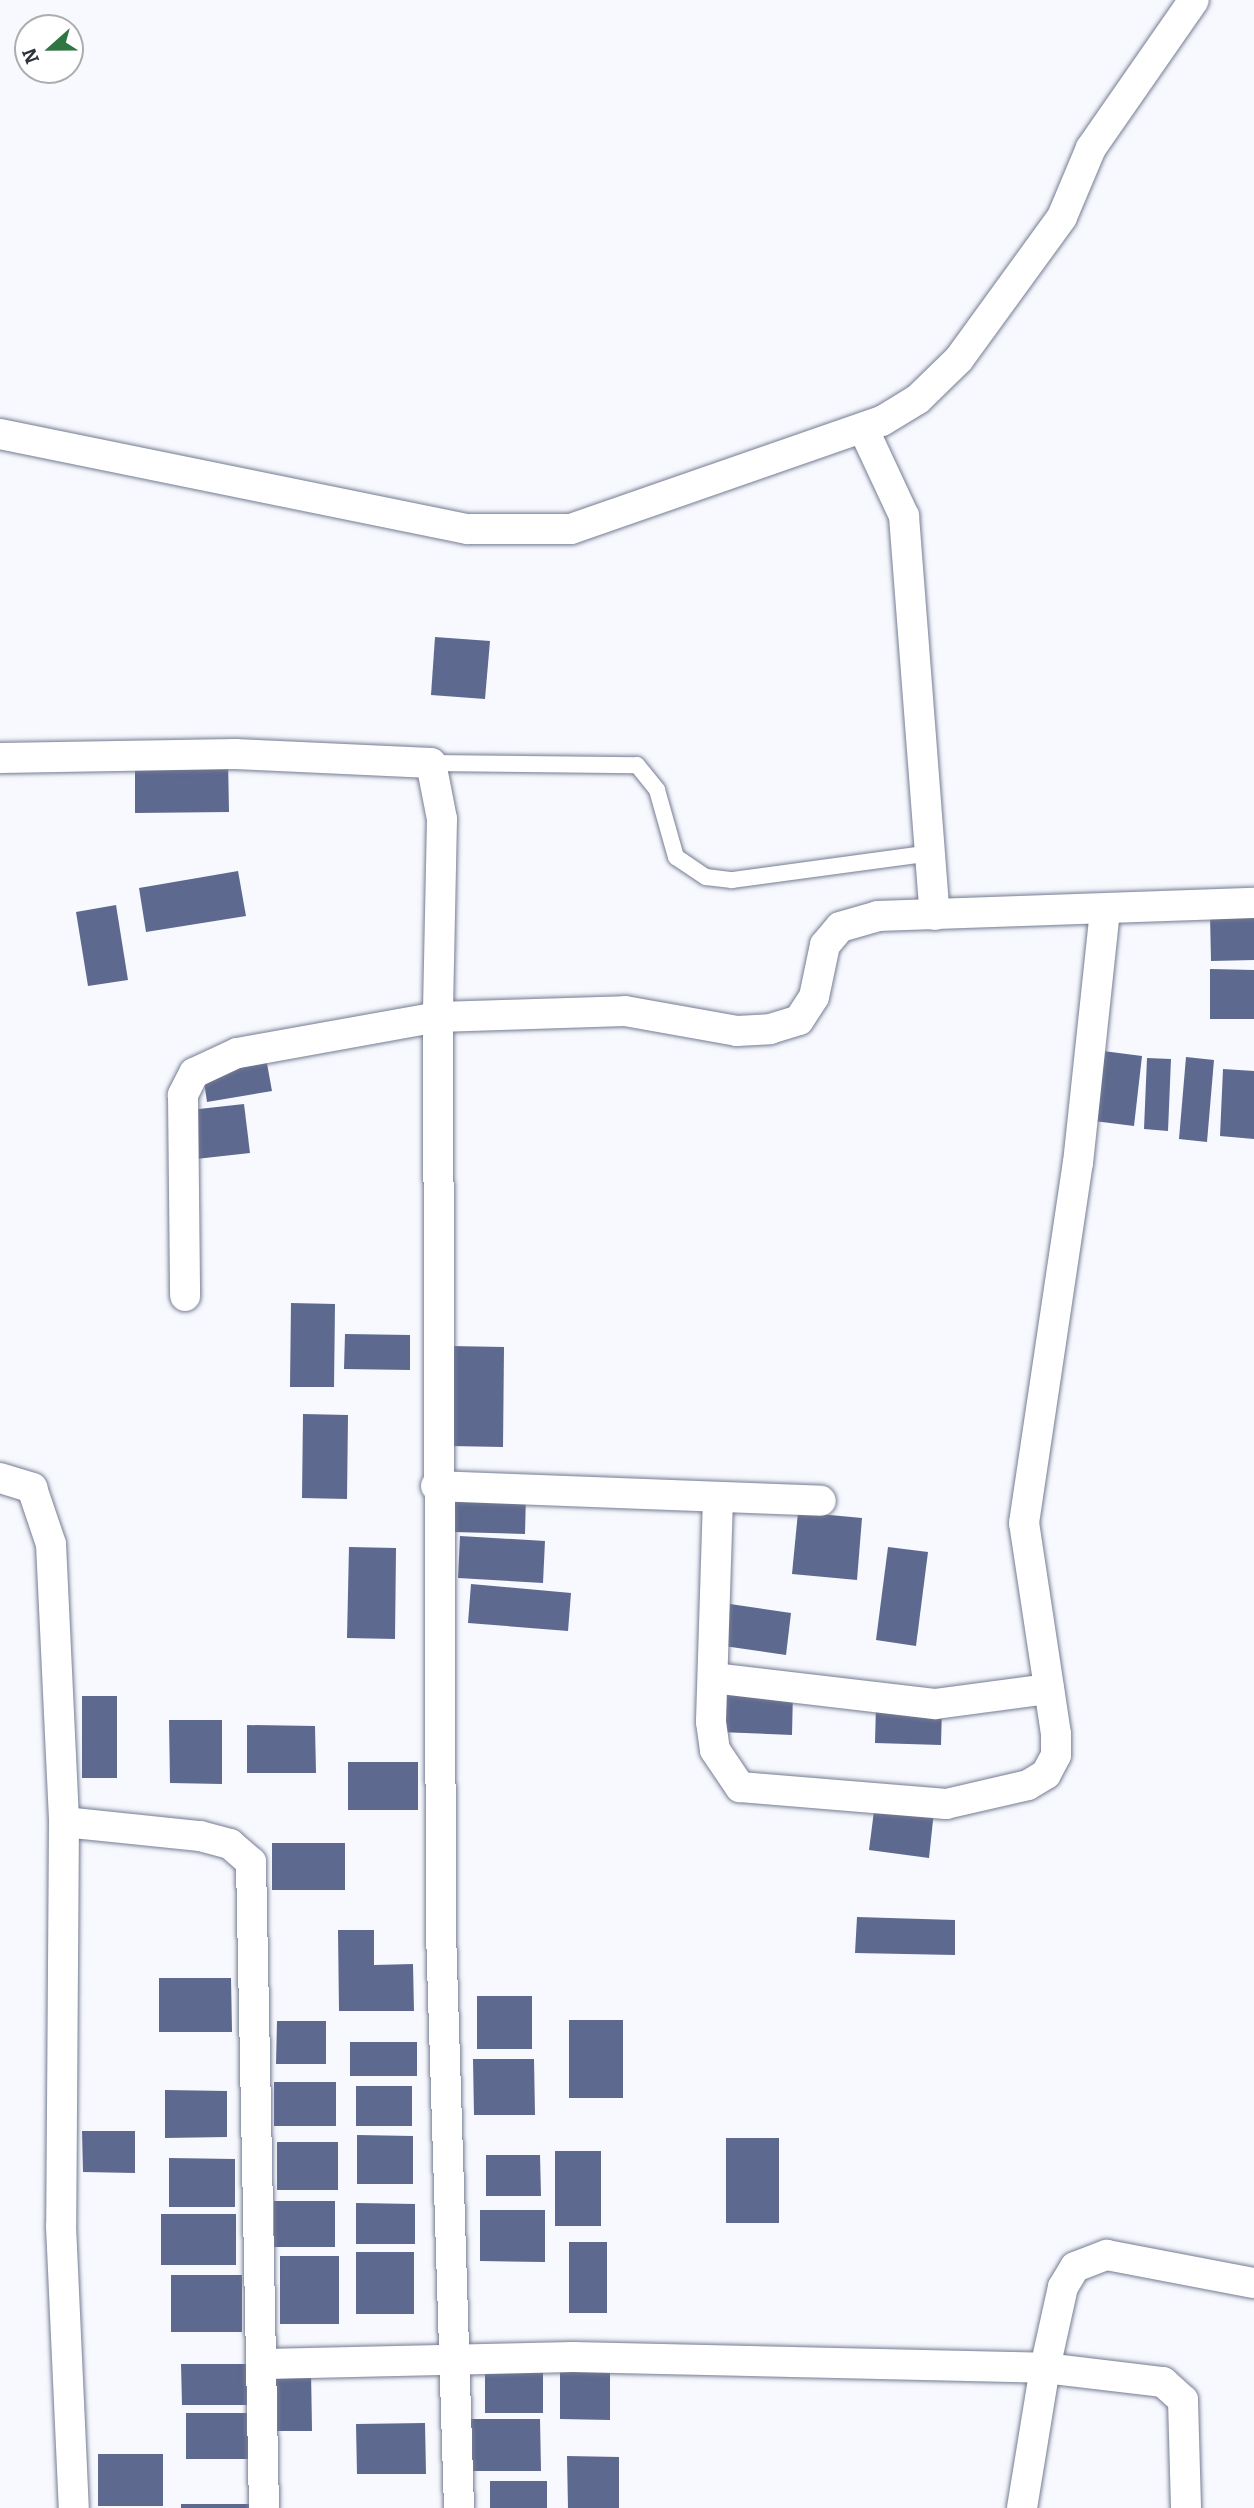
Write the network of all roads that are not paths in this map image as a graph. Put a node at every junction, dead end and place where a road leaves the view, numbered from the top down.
1 (1195, 0) edge
2 (863, 428) junction
3 (0, 434) edge
4 (0, 758) edge
5 (430, 763) junction
6 (931, 853) junction
7 (1254, 902) edge
8 (1105, 912) junction
9 (935, 915) junction
10 (438, 1017) junction
11 (185, 1296) dead end
12 (0, 1478) edge
13 (436, 1486) junction
14 (718, 1498) junction
15 (821, 1502) dead end
16 (713, 1678) junction
17 (1049, 1689) junction
18 (64, 1822) junction
19 (1254, 2283) edge
20 (265, 2364) junction
21 (453, 2364) junction
22 (1045, 2368) junction
23 (74, 2508) edge
24 (264, 2508) edge
25 (459, 2508) edge
26 (1022, 2508) edge
27 (1186, 2508) edge

1 - 2 street
2 - 3 street
2 - 6 street
4 - 5 street
5 - 6 lane
5 - 10 street
6 - 9 street
7 - 8 street
8 - 9 street
8 - 17 street
9 - 10 street
10 - 11 street
10 - 13 street
12 - 18 street
13 - 14 street
13 - 21 street
14 - 15 street
14 - 16 street
16 - 17 street
16 - 17 street
18 - 20 street
18 - 23 street
19 - 22 street
20 - 21 street
20 - 24 street
21 - 22 street
21 - 25 street
22 - 26 street
22 - 27 street

